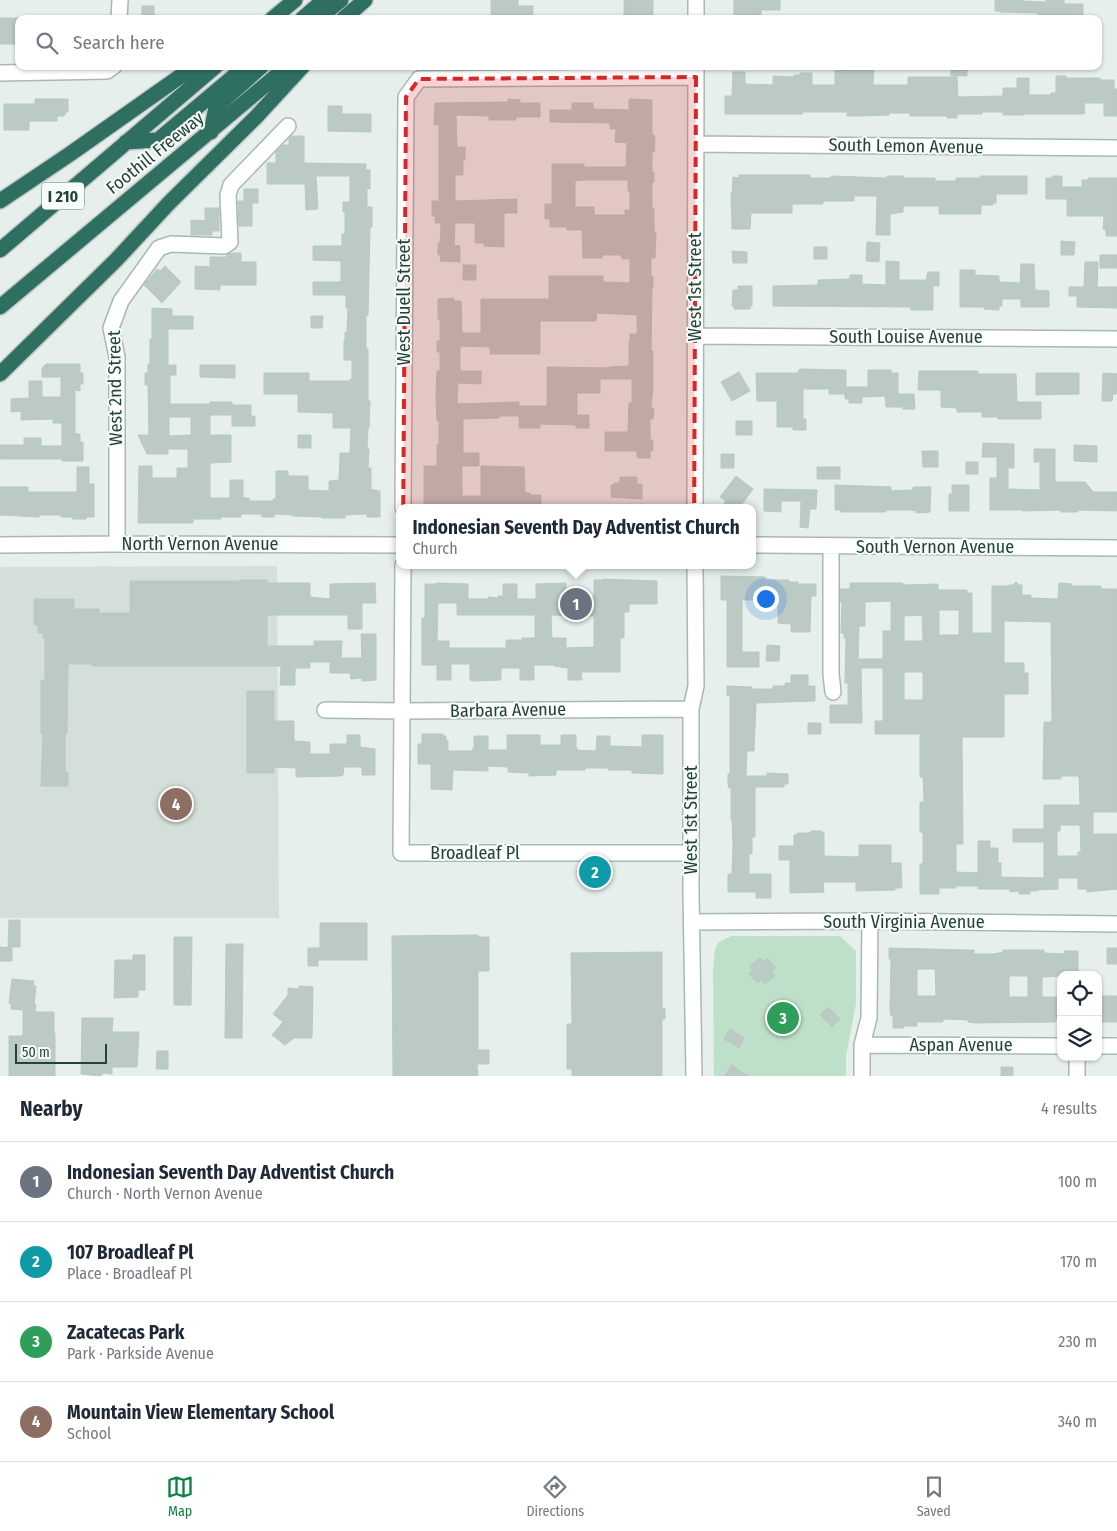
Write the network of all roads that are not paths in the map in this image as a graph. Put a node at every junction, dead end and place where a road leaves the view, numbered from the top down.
1 (120, 0) edge
2 (295, 0) edge
3 (324, 0) edge
4 (341, 0) edge
5 (696, 0) edge
6 (364, 1) edge
7 (119, 15) edge
8 (277, 15) edge
9 (307, 15) edge
10 (323, 15) edge
11 (348, 15) edge
12 (351, 15) edge
13 (696, 15) edge
14 (109, 70) edge
15 (189, 70) edge
16 (211, 70) edge
17 (241, 70) edge
18 (258, 70) edge
19 (283, 70) edge
20 (299, 70) edge
21 (696, 72) edge
22 (0, 73) edge
23 (288, 126) dead end
24 (211, 132) junction
25 (126, 142) junction
26 (696, 144) junction
27 (1117, 148) edge
28 (0, 201) edge
29 (0, 250) edge
30 (0, 307) edge
31 (695, 336) junction
32 (1117, 339) edge
33 (0, 374) edge
34 (403, 504) edge
35 (694, 504) edge
36 (117, 544) junction
37 (0, 545) edge
38 (756, 545) edge
39 (396, 546) edge
40 (830, 546) junction
41 (1117, 548) edge
42 (403, 569) edge
43 (695, 569) edge
44 (833, 692) dead end
45 (691, 709) junction
46 (325, 710) dead end
47 (401, 711) junction
48 (691, 853) junction
49 (870, 921) junction
50 (692, 922) junction
51 (1117, 924) edge
52 (862, 1045) junction
53 (1057, 1046) edge
54 (1102, 1046) edge
55 (1117, 1046) edge
56 (1077, 1061) edge
57 (694, 1076) edge
58 (862, 1076) edge
59 (1077, 1076) edge

1 - 7 street
2 - 8 highway
3 - 9 highway
4 - 10 highway
5 - 13 street
6 - 11 highway
6 - 12 highway
14 - 22 street
15 - 28 highway
16 - 25 highway, Foothill Freeway / I 210
17 - 25 highway
18 - 24 highway
19 - 24 highway, Foothill Freeway / I 210
20 - 33 highway
21 - 26 street, West 1st Street
21 - 34 street, West Duell Street
23 - 36 street, West 2nd Street
24 - 30 highway, Foothill Freeway / I 210
25 - 29 highway, Foothill Freeway / I 210
26 - 27 street, South Lemon Avenue
26 - 31 street, West 1st Street
31 - 32 street, South Louise Avenue
31 - 35 street, West 1st Street
36 - 37 street, North Vernon Avenue
36 - 39 street, North Vernon Avenue
38 - 40 street, South Vernon Avenue
40 - 41 street, South Vernon Avenue
40 - 44 street
42 - 47 street
43 - 45 street, West 1st Street
45 - 47 street, Barbara Avenue
45 - 48 street, West 1st Street
46 - 47 street, Barbara Avenue
47 - 48 street, Broadleaf Pl
48 - 50 street, West 1st Street
49 - 50 street, South Virginia Avenue
49 - 51 street, South Virginia Avenue
49 - 52 street
50 - 57 street, West 1st Street
52 - 53 street, Aspan Avenue
52 - 58 street
54 - 55 street
56 - 59 street

